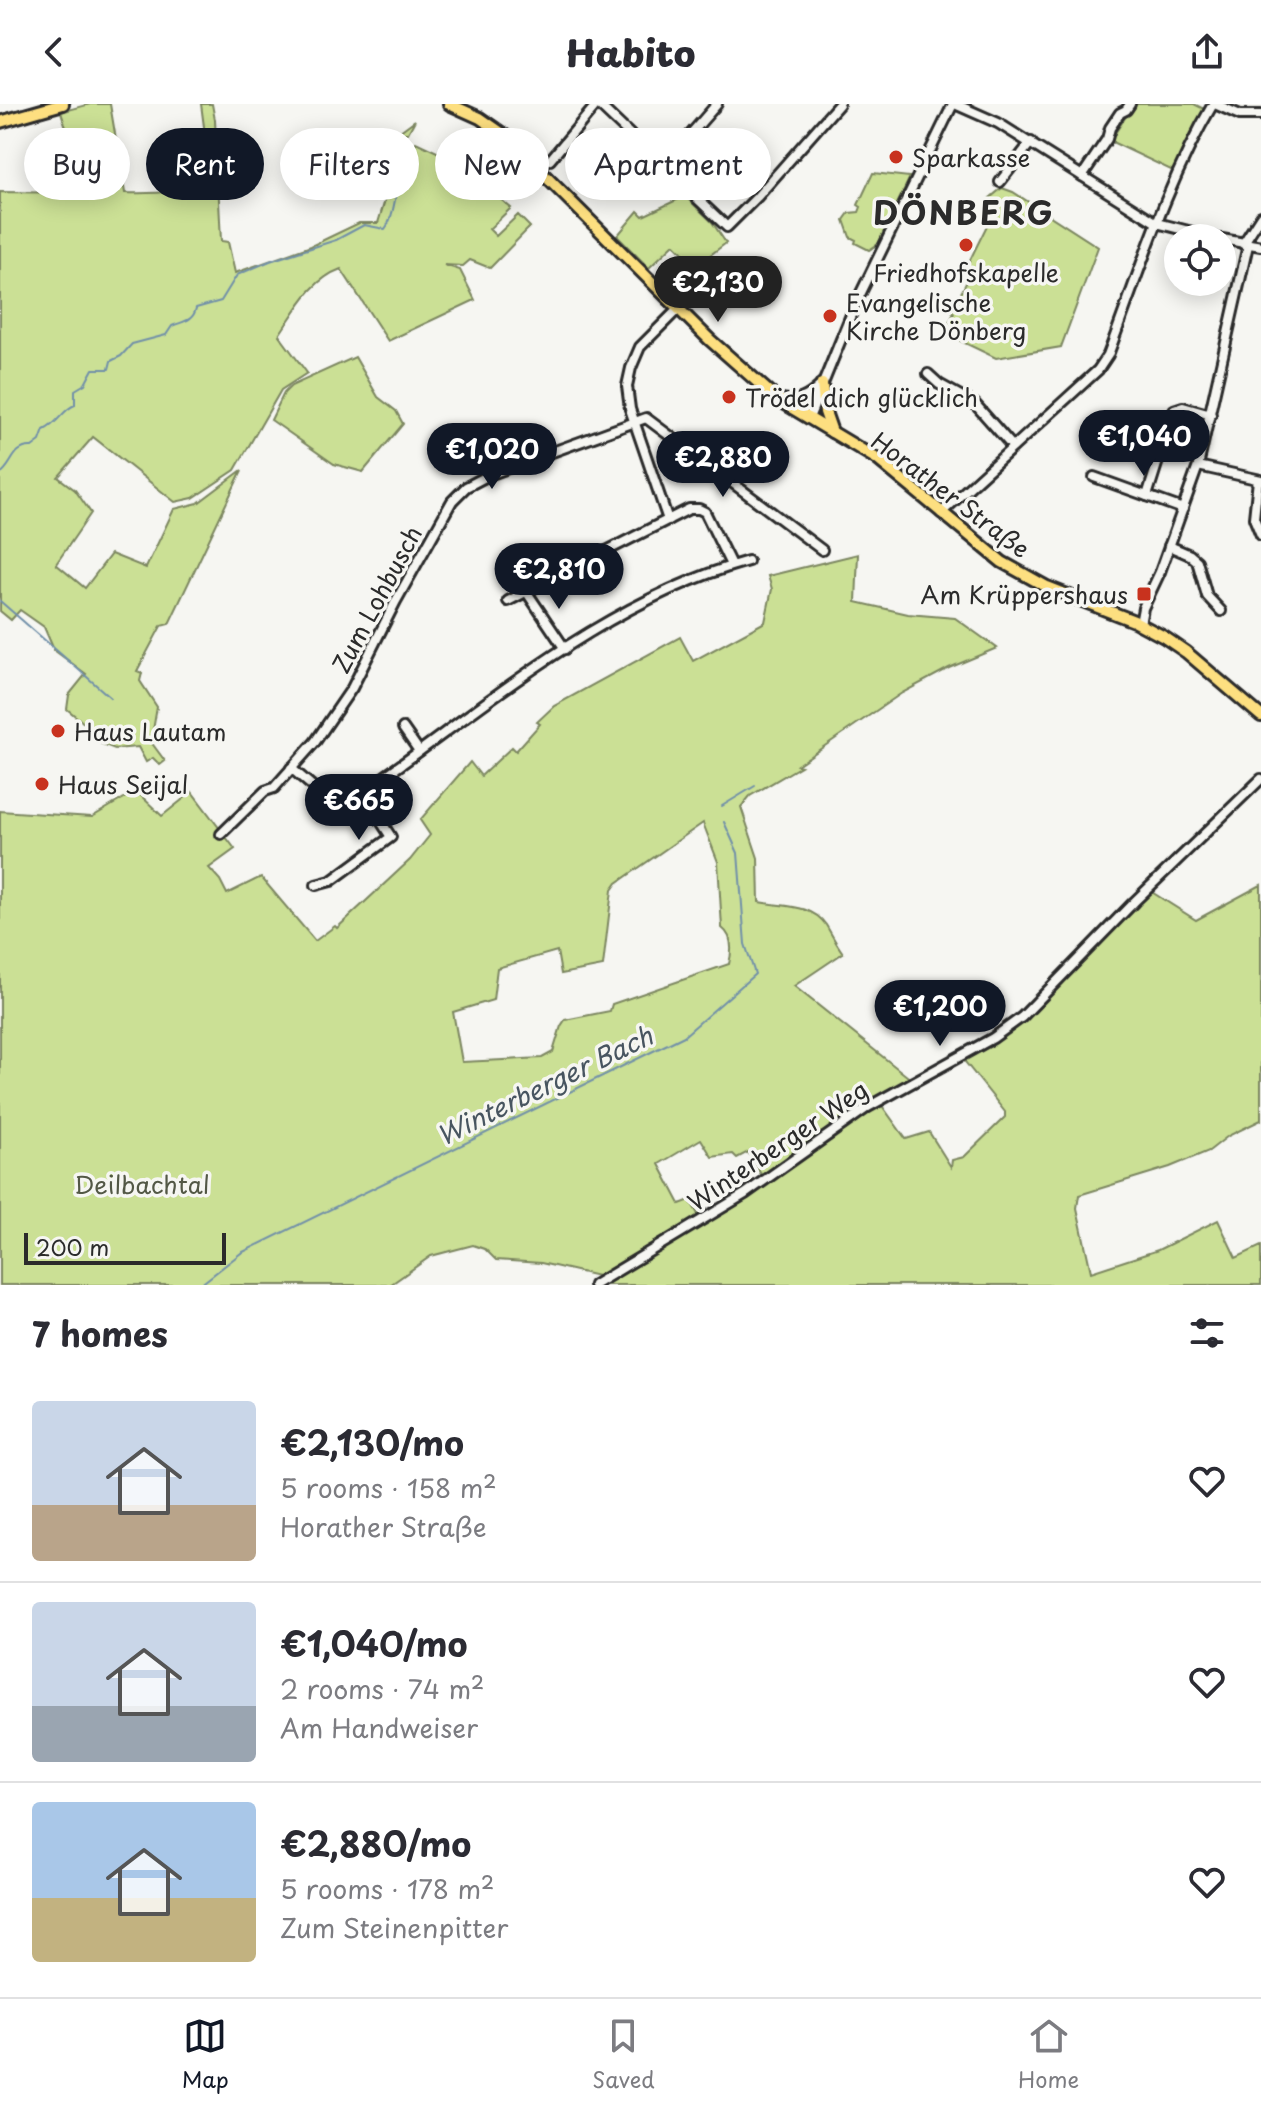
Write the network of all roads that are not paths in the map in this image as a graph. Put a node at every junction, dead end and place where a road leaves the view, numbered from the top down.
1 (63, 104) edge
2 (449, 104) edge
3 (597, 104) edge
4 (717, 104) edge
5 (839, 104) edge
6 (954, 104) edge
7 (1130, 104) edge
8 (1214, 104) edge
9 (1261, 115) edge
10 (0, 122) edge
11 (622, 128) edge
12 (696, 128) edge
13 (1031, 142) junction
14 (550, 160) dead end
15 (1082, 176) junction
16 (771, 181) edge
17 (1000, 182) dead end
18 (698, 200) edge
19 (754, 200) edge
20 (1261, 216) edge
21 (1157, 223) junction
22 (1164, 225) edge
23 (1236, 243) edge
24 (1245, 245) junction
25 (1261, 246) edge
26 (678, 309) junction
27 (928, 374) dead end
28 (822, 384) junction
29 (777, 399) junction
30 (1211, 415) junction
31 (809, 418) junction
32 (635, 421) junction
33 (832, 432) junction
34 (1013, 447) junction
35 (1198, 466) junction
36 (1094, 477) dead end
37 (1260, 480) edge
38 (1147, 496) junction
39 (1183, 509) junction
40 (941, 513) junction
41 (668, 520) junction
42 (1261, 535) edge
43 (1169, 546) junction
44 (822, 550) dead end
45 (748, 561) dead end
46 (731, 565) junction
47 (526, 591) junction
48 (508, 601) dead end
49 (1221, 611) dead end
50 (1140, 624) junction
51 (565, 649) junction
52 (1261, 716) edge
53 (403, 728) dead end
54 (419, 751) junction
55 (291, 768) junction
56 (1261, 779) edge
57 (362, 792) junction
58 (221, 834) dead end
59 (316, 885) dead end
60 (594, 1285) edge

1 - 10 main road
2 - 26 main road, Horather Straße
3 - 11 street
3 - 14 street
4 - 12 street
5 - 16 street
6 - 13 street
6 - 28 street
7 - 15 street
8 - 9 street
8 - 21 street
13 - 15 street
13 - 17 street
15 - 21 street
18 - 19 street
20 - 24 street
21 - 22 street
21 - 34 street
23 - 24 street
24 - 25 street
24 - 30 street
26 - 29 main road, Horather Straße
26 - 32 street
27 - 34 street
28 - 29 street
28 - 31 street
28 - 33 main road
29 - 31 main road, Horather Straße
30 - 35 street
30 - 38 street
31 - 33 main road, Horather Straße
32 - 41 street
32 - 44 street, Zum Lohbusch
32 - 55 street, Zum Lohbusch
33 - 40 main road, Horather Straße
34 - 40 street
35 - 37 street
35 - 39 street
36 - 38 street
37 - 42 street
38 - 39 street
39 - 43 street
40 - 50 main road, Horather Straße
41 - 46 street
41 - 47 street
43 - 49 street
43 - 50 street
45 - 46 street
46 - 51 street
47 - 48 street
47 - 51 street
50 - 52 main road, Horather Straße
51 - 54 street
53 - 54 street
54 - 57 street
55 - 57 street
55 - 58 street, Zum Lohbusch
56 - 60 street, Winterberger Weg
57 - 59 street

